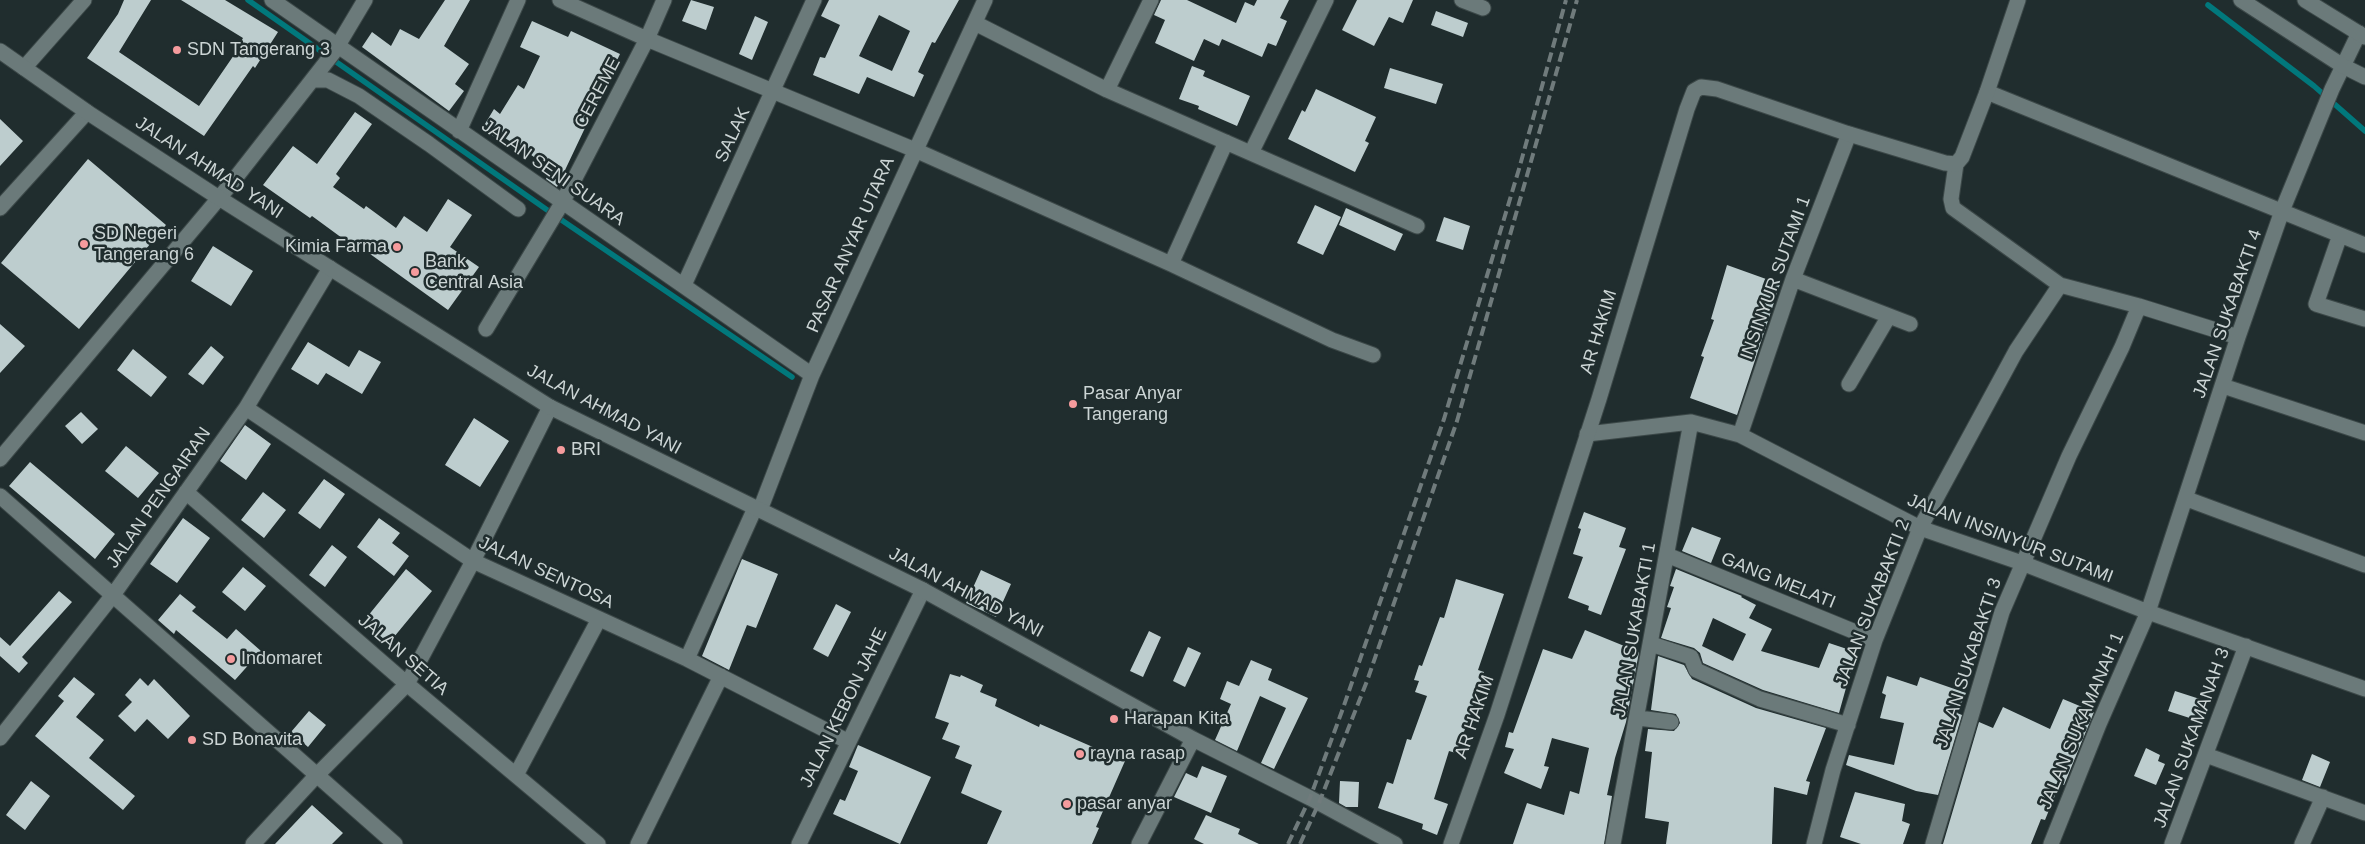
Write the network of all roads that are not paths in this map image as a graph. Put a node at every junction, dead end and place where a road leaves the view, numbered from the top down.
1 (84, 0) edge
2 (272, 0) edge
3 (365, 0) edge
4 (518, 0) edge
5 (560, 0) edge
6 (664, 0) edge
7 (814, 0) edge
8 (986, 0) edge
9 (1151, 0) edge
10 (1326, 0) edge
11 (1462, 0) edge
12 (2018, 0) edge
13 (2241, 0) edge
14 (2305, 0) edge
15 (1483, 8) dead end
16 (975, 23) junction
17 (2362, 35) edge
18 (647, 39) junction
19 (336, 48) junction
20 (0, 51) edge
21 (2343, 66) junction
22 (24, 68) junction
23 (2365, 77) edge
24 (314, 78) junction
25 (1107, 90) junction
26 (774, 91) junction
27 (1987, 92) junction
28 (87, 112) junction
29 (459, 131) junction
30 (1849, 134) junction
31 (1226, 142) junction
32 (914, 150) junction
33 (1251, 153) junction
34 (1956, 164) junction
35 (219, 198) junction
36 (0, 208) edge
37 (518, 209) dead end
38 (557, 211) junction
39 (2282, 211) junction
40 (1417, 226) dead end
41 (2340, 235) junction
42 (2365, 245) edge
43 (1171, 264) junction
44 (330, 268) junction
45 (1793, 279) junction
46 (684, 285) junction
47 (2060, 285) junction
48 (2140, 306) junction
49 (1890, 316) junction
50 (2365, 319) edge
51 (1910, 324) dead end
52 (486, 329) dead end
53 (2238, 337) junction
54 (1373, 355) dead end
55 (812, 375) junction
56 (1849, 384) dead end
57 (2223, 386) junction
58 (550, 407) junction
59 (246, 408) junction
60 (1691, 422) junction
61 (2365, 433) edge
62 (1587, 434) junction
63 (1740, 435) junction
64 (0, 459) edge
65 (186, 492) junction
66 (0, 496) edge
67 (2187, 499) junction
68 (758, 509) junction
69 (1920, 528) junction
70 (1667, 555) junction
71 (473, 561) junction
72 (2022, 563) junction
73 (2365, 565) edge
74 (923, 590) junction
75 (113, 595) junction
76 (2148, 612) junction
77 (599, 619) junction
78 (1875, 640) junction
79 (1651, 644) junction
80 (2246, 646) junction
81 (687, 660) junction
82 (721, 676) junction
83 (407, 684) junction
84 (2365, 689) edge
85 (1638, 718) junction
86 (1671, 722) dead end
87 (1848, 725) junction
88 (0, 738) edge
89 (1193, 739) junction
90 (847, 741) junction
91 (2206, 755) junction
92 (516, 775) junction
93 (316, 776) junction
94 (2322, 797) junction
95 (2365, 813) edge
96 (389, 842) edge
97 (253, 844) edge
98 (598, 844) edge
99 (638, 844) edge
100 (799, 844) edge
101 (1139, 844) edge
102 (1395, 844) edge
103 (1451, 844) edge
104 (1613, 844) edge
105 (1814, 844) edge
106 (1933, 844) edge
107 (2051, 844) edge
108 (2172, 844) edge
109 (2302, 844) edge

1 - 22 street
2 - 19 street, JALAN SENI SUARA
3 - 19 street
4 - 29 street
5 - 18 street
6 - 18 street, CEREME
7 - 26 street, SALAK
8 - 16 street, PASAR ANYAR UTARA
9 - 25 street
10 - 33 street
11 - 15 street
12 - 27 street
13 - 21 street
14 - 17 street
16 - 25 street
16 - 32 street, PASAR ANYAR UTARA
17 - 21 street, JALAN SUKABAKTI 4
18 - 26 street
18 - 38 street, CEREME
19 - 24 street
19 - 29 street, JALAN SENI SUARA
20 - 22 street, JALAN AHMAD YANI
21 - 23 street
21 - 39 street, JALAN SUKABAKTI 4
22 - 28 street, JALAN AHMAD YANI
24 - 35 street
24 - 37 street
25 - 31 street
26 - 32 street
26 - 46 street, SALAK
27 - 34 street
27 - 39 street
28 - 35 street, JALAN AHMAD YANI
28 - 36 street
29 - 38 street, JALAN SENI SUARA
30 - 34 street, AR HAKIM
30 - 45 street, INSINYUR SUTAMI 1
30 - 62 street, AR HAKIM
31 - 33 street
31 - 43 street
32 - 43 street
32 - 55 street, PASAR ANYAR UTARA
33 - 40 street
34 - 47 street
35 - 44 street, JALAN AHMAD YANI
35 - 64 street
38 - 46 street, JALAN SENI SUARA
38 - 52 street, CEREME
39 - 41 street
39 - 53 street, JALAN SUKABAKTI 4
41 - 42 street
41 - 50 street
43 - 54 street
44 - 58 street, JALAN AHMAD YANI
44 - 59 street, JALAN PENGAIRAN
45 - 49 street
45 - 63 street, INSINYUR SUTAMI 1
46 - 55 street, JALAN SENI SUARA
47 - 48 street
47 - 69 street, JALAN SUKABAKTI 2
48 - 53 street
48 - 72 street, JALAN SUKABAKTI 3
49 - 51 street
49 - 56 street
53 - 57 street, JALAN SUKABAKTI 4
55 - 68 street, PASAR ANYAR UTARA
57 - 61 street
57 - 67 street, JALAN SUKABAKTI 4
58 - 68 street, JALAN AHMAD YANI
58 - 71 street
59 - 65 street, JALAN PENGAIRAN
59 - 71 street, JALAN SENTOSA
60 - 62 street, JALAN INSINYUR SUTAMI
60 - 63 street, JALAN INSINYUR SUTAMI
60 - 70 street, JALAN SUKABAKTI 1
62 - 103 street, AR HAKIM
63 - 69 street, JALAN INSINYUR SUTAMI
65 - 75 street, JALAN PENGAIRAN
65 - 83 street, JALAN SETIA
66 - 75 street
67 - 73 street
67 - 76 street, JALAN SUKABAKTI 4
68 - 74 street, JALAN AHMAD YANI
68 - 81 street, PASAR ANYAR UTARA
69 - 72 street, JALAN INSINYUR SUTAMI
69 - 78 street, JALAN SUKABAKTI 2
70 - 78 street, GANG MELATI
70 - 79 street, JALAN SUKABAKTI 1
71 - 77 street, JALAN SENTOSA
71 - 83 street
72 - 76 street, JALAN INSINYUR SUTAMI
72 - 106 street, JALAN SUKABAKTI 3
74 - 89 street, JALAN AHMAD YANI
74 - 90 street, JALAN KEBON JAHE
75 - 88 street, JALAN PENGAIRAN
75 - 93 street
76 - 80 street, JALAN INSINYUR SUTAMI
76 - 107 street, JALAN SUKAMANAH 1
77 - 81 street, JALAN SENTOSA
77 - 92 street
78 - 87 street, JALAN SUKABAKTI 2
79 - 85 street, JALAN SUKABAKTI 1
79 - 87 street
80 - 84 street, JALAN INSINYUR SUTAMI
80 - 91 street, JALAN SUKAMANAH 3
81 - 82 street, JALAN SENTOSA
82 - 90 street, JALAN SENTOSA
82 - 99 street
83 - 92 street, JALAN SETIA
83 - 93 street
85 - 86 street
85 - 104 street, JALAN SUKABAKTI 1
87 - 105 street, JALAN SUKABAKTI 2
89 - 101 street
89 - 102 street, JALAN AHMAD YANI
90 - 100 street, JALAN KEBON JAHE
91 - 94 street
91 - 108 street, JALAN SUKAMANAH 3
92 - 98 street, JALAN SETIA
93 - 96 street
93 - 97 street
94 - 95 street
94 - 109 street

